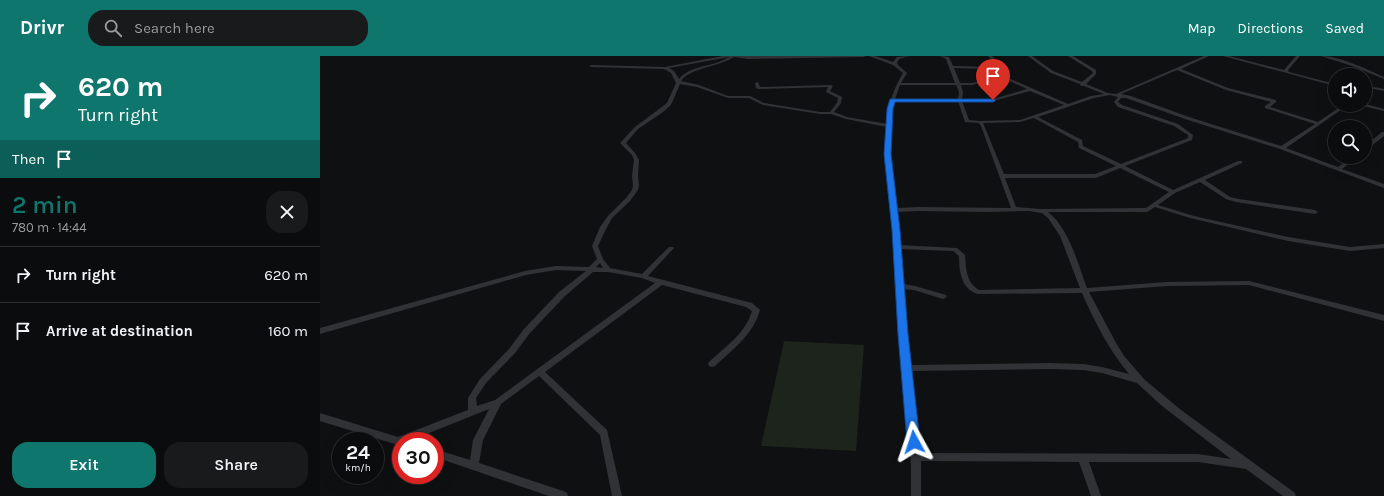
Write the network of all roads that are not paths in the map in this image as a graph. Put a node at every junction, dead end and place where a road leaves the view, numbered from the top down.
1 (824, 56) edge
2 (864, 56) edge
3 (871, 56) edge
4 (908, 56) edge
5 (942, 56) edge
6 (990, 56) edge
7 (1030, 56) edge
8 (1070, 56) edge
9 (1207, 56) edge
10 (1225, 56) edge
11 (1298, 56) edge
12 (1323, 56) edge
13 (733, 57) edge
14 (896, 65) junction
15 (591, 66) dead end
16 (951, 67) junction
17 (665, 68) junction
18 (994, 68) junction
19 (1178, 69) junction
20 (1288, 73) junction
21 (1003, 77) junction
22 (1384, 78) edge
23 (678, 82) junction
24 (757, 83) dead end
25 (1328, 83) edge
26 (898, 84) junction
27 (958, 85) junction
28 (1082, 85) junction
29 (1372, 89) edge
30 (1031, 90) junction
31 (1384, 90) edge
32 (1110, 94) junction
33 (1129, 97) junction
34 (892, 100) junction
35 (960, 101) junction
36 (1067, 105) junction
37 (1372, 107) edge
38 (1384, 110) edge
39 (1335, 112) edge
40 (831, 113) junction
41 (1035, 117) junction
42 (980, 122) junction
43 (1318, 123) junction
44 (889, 126) junction
45 (1384, 133) edge
46 (1372, 143) edge
47 (1282, 148) junction
48 (1240, 162) dead end
49 (1345, 164) edge
50 (1119, 166) junction
51 (1338, 169) junction
52 (1003, 176) junction
53 (1201, 180) junction
54 (1384, 186) edge
55 (1173, 192) junction
56 (1153, 205) junction
57 (893, 210) junction
58 (1014, 210) junction
59 (1036, 210) junction
60 (1315, 212) dead end
61 (1384, 246) edge
62 (896, 247) junction
63 (671, 248) dead end
64 (600, 259) junction
65 (591, 270) junction
66 (608, 270) junction
67 (644, 276) junction
68 (661, 282) junction
69 (899, 286) junction
70 (1085, 291) junction
71 (943, 297) dead end
72 (1384, 318) edge
73 (320, 331) edge
74 (712, 364) dead end
75 (907, 368) junction
76 (539, 371) junction
77 (1139, 380) junction
78 (498, 402) junction
79 (473, 412) junction
80 (320, 417) edge
81 (424, 432) edge
82 (392, 440) edge
83 (444, 456) edge
84 (915, 457) junction
85 (1083, 458) junction
86 (474, 465) junction
87 (1247, 465) junction
88 (563, 496) edge
89 (617, 496) edge
90 (916, 496) edge
91 (1096, 496) edge
92 (1291, 496) edge

1 - 2 street
1 - 13 street
3 - 14 street
4 - 14 street
5 - 16 street
6 - 18 street
7 - 28 street
8 - 28 street
9 - 19 street
10 - 20 street
11 - 20 street
12 - 22 street
13 - 17 street
13 - 23 street
14 - 26 street
15 - 17 street
16 - 18 street
16 - 27 street
17 - 23 street
18 - 21 street
19 - 32 street
19 - 43 street
20 - 25 street
21 - 27 street
21 - 30 street
23 - 40 street
23 - 64 street
24 - 40 street
26 - 27 street
26 - 34 street
27 - 35 street
28 - 32 street
29 - 31 street
30 - 35 street
30 - 36 street
32 - 33 street
32 - 36 street
33 - 47 street
33 - 50 street
34 - 35 street
34 - 44 street
35 - 42 street
36 - 41 street
37 - 38 street
39 - 43 street
40 - 44 street
41 - 42 street
41 - 50 street
42 - 52 street
43 - 47 street
44 - 57 street
45 - 46 street
47 - 51 street
48 - 53 street
49 - 51 street
50 - 52 street
50 - 55 street
51 - 54 street
52 - 58 street
53 - 55 street
53 - 60 street
55 - 56 street
56 - 59 street
56 - 61 street
57 - 58 street
57 - 62 street
58 - 59 street
59 - 70 street
62 - 69 street
62 - 70 street
63 - 67 street
64 - 65 street
64 - 66 street
65 - 66 street
65 - 73 street
65 - 79 street
66 - 67 street
67 - 68 street
68 - 74 street
68 - 76 street
69 - 71 street
69 - 75 street
70 - 72 street
70 - 77 street
75 - 77 street
75 - 84 street
76 - 78 street
76 - 89 street
77 - 87 street
78 - 79 street
78 - 86 street
79 - 81 street
80 - 82 street
83 - 86 street
84 - 85 street
84 - 90 street
85 - 87 street
85 - 91 street
86 - 88 street
87 - 92 street

